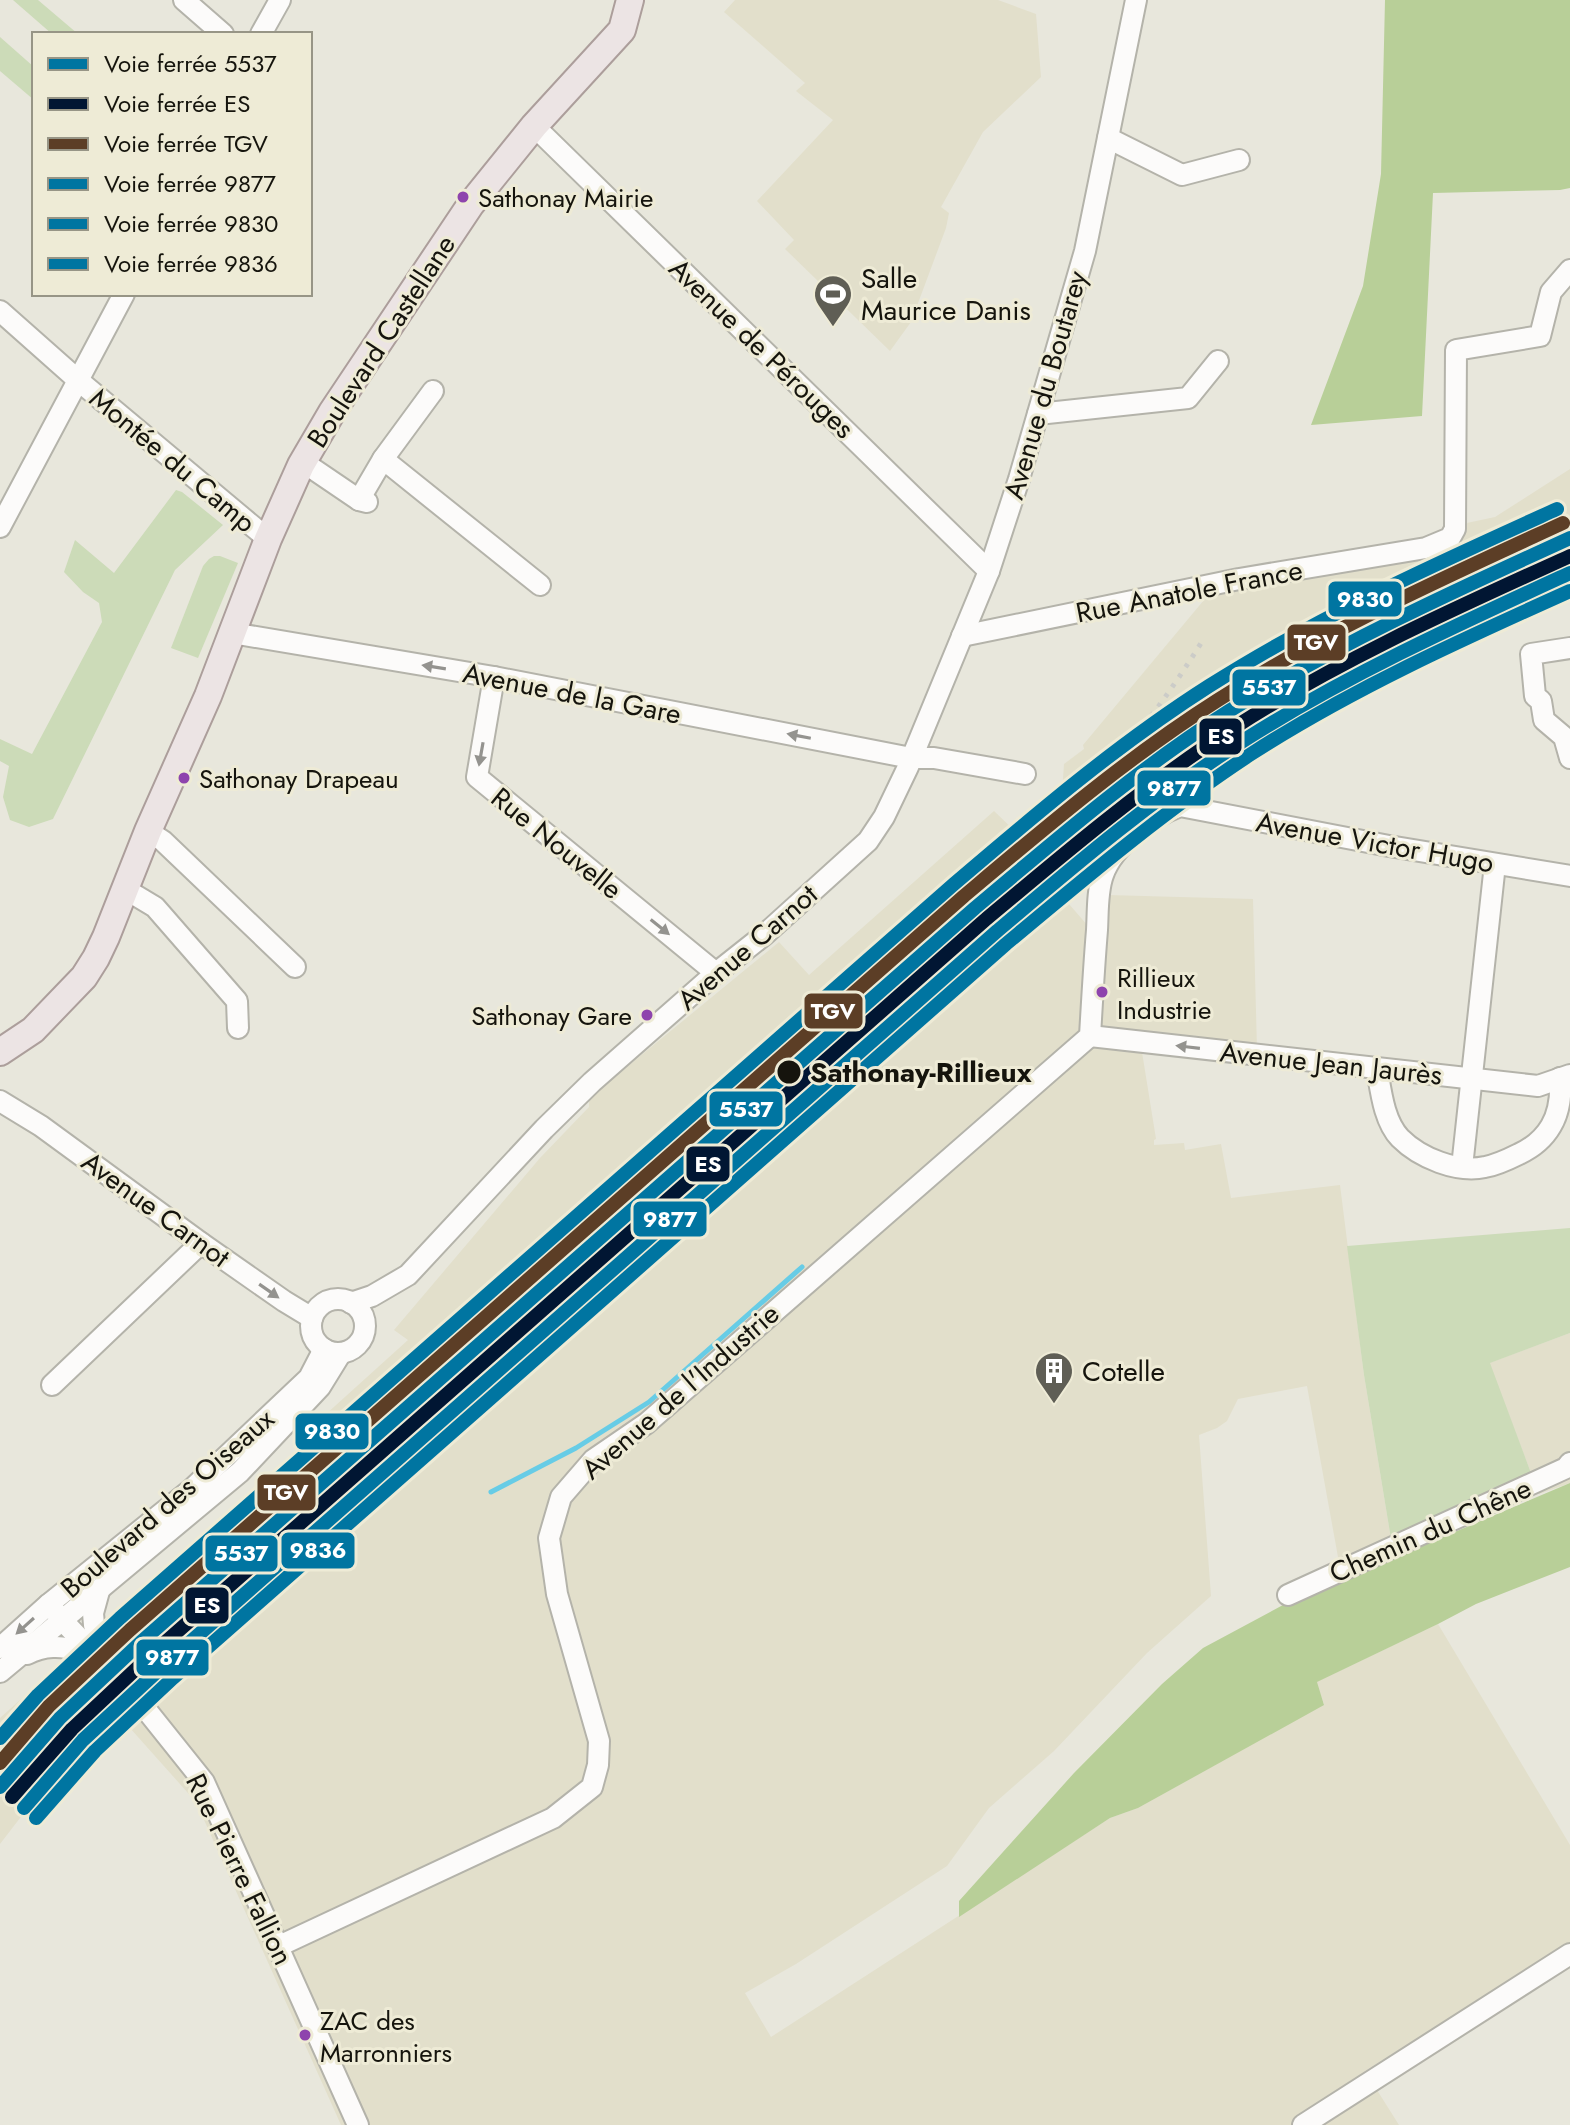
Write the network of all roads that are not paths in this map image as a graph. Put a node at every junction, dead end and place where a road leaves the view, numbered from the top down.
1 (184, 0) edge
2 (280, 0) edge
3 (630, 0) edge
4 (1136, 0) edge
5 (221, 32) edge
6 (262, 32) edge
7 (534, 126) junction
8 (1108, 138) junction
9 (1239, 160) dead end
10 (1570, 270) edge
11 (123, 296) edge
12 (0, 311) edge
13 (1218, 361) dead end
14 (79, 381) junction
15 (433, 391) dead end
16 (1038, 414) junction
17 (383, 459) junction
18 (303, 462) junction
19 (0, 527) edge
20 (268, 539) junction
21 (989, 571) junction
22 (540, 585) dead end
23 (232, 633) junction
24 (962, 636) junction
25 (1570, 648) edge
26 (494, 677) junction
27 (1569, 750) edge
28 (911, 758) junction
29 (1025, 774) dead end
30 (148, 831) junction
31 (1495, 864) junction
32 (1570, 876) edge
33 (125, 889) junction
34 (295, 967) dead end
35 (716, 973) junction
36 (238, 1028) dead end
37 (1090, 1036) junction
38 (0, 1052) edge
39 (1377, 1069) junction
40 (1565, 1076) edge
41 (1473, 1079) junction
42 (0, 1101) edge
43 (1462, 1167) junction
44 (201, 1243) junction
45 (357, 1310) junction
46 (312, 1318) junction
47 (332, 1351) junction
48 (52, 1385) dead end
49 (1570, 1463) edge
50 (99, 1591) junction
51 (1288, 1595) dead end
52 (49, 1604) junction
53 (63, 1621) junction
54 (9, 1653) edge
55 (106, 1666) junction
56 (0, 1672) edge
57 (279, 1946) junction
58 (1570, 1954) edge
59 (358, 2125) edge
60 (1303, 2125) edge

1 - 5 street
2 - 6 street
3 - 7 main road, Boulevard Castellane
4 - 8 street, Avenue du Boutarey
7 - 18 main road, Boulevard Castellane
7 - 21 street, Avenue de Pérouges
8 - 9 street
8 - 16 street, Avenue du Boutarey
10 - 24 street, Rue Anatole France
11 - 14 street
12 - 14 street, Montée du Camp
13 - 16 street
14 - 19 street
14 - 20 street, Montée du Camp
15 - 17 street
16 - 21 street, Avenue du Boutarey
17 - 18 street
17 - 22 street
18 - 20 main road, Boulevard Castellane
20 - 23 main road, Boulevard Castellane
21 - 24 street, Avenue du Boutarey
26 -> 23 street, Avenue de la Gare
23 - 30 main road, Boulevard Castellane
24 - 28 street, Avenue du Boutarey
25 - 27 street
28 -> 26 street, Avenue de la Gare
26 -> 35 street, Rue Nouvelle
28 - 29 street, Avenue de la Gare
28 - 35 street, Avenue Carnot
30 - 33 main road, Boulevard Castellane
30 - 34 street
31 - 32 street, Avenue Victor Hugo
31 - 37 street, Avenue Victor Hugo
31 - 41 street
33 - 36 street
33 - 38 main road, Boulevard Castellane
35 - 45 street, Avenue Carnot
39 -> 37 street, Avenue Jean Jaurès
37 - 57 street, Avenue de l'Industrie
39 - 41 street, Avenue Jean Jaurès
39 - 43 street
40 - 41 street, Avenue Jean Jaurès
40 - 43 street
41 - 43 street
42 - 44 street, Avenue Carnot
44 -> 46 street, Avenue Carnot
44 - 48 street
45 - 46 street
45 - 47 street
46 - 47 street
47 - 50 street, Boulevard des Oiseaux
47 - 52 street, Boulevard des Oiseaux
49 - 51 street, Chemin du Chêne
50 - 53 street, Boulevard des Oiseaux
50 - 55 street
52 - 53 street, Rue Pierre Fallion
52 -> 54 street, Boulevard des Oiseaux
53 - 54 street, Boulevard des Oiseaux
53 - 55 street, Rue Pierre Fallion
54 - 55 street
54 - 56 street, Boulevard des Oiseaux
55 - 57 street, Rue Pierre Fallion
57 - 59 street, Rue Pierre Fallion
58 - 60 street

